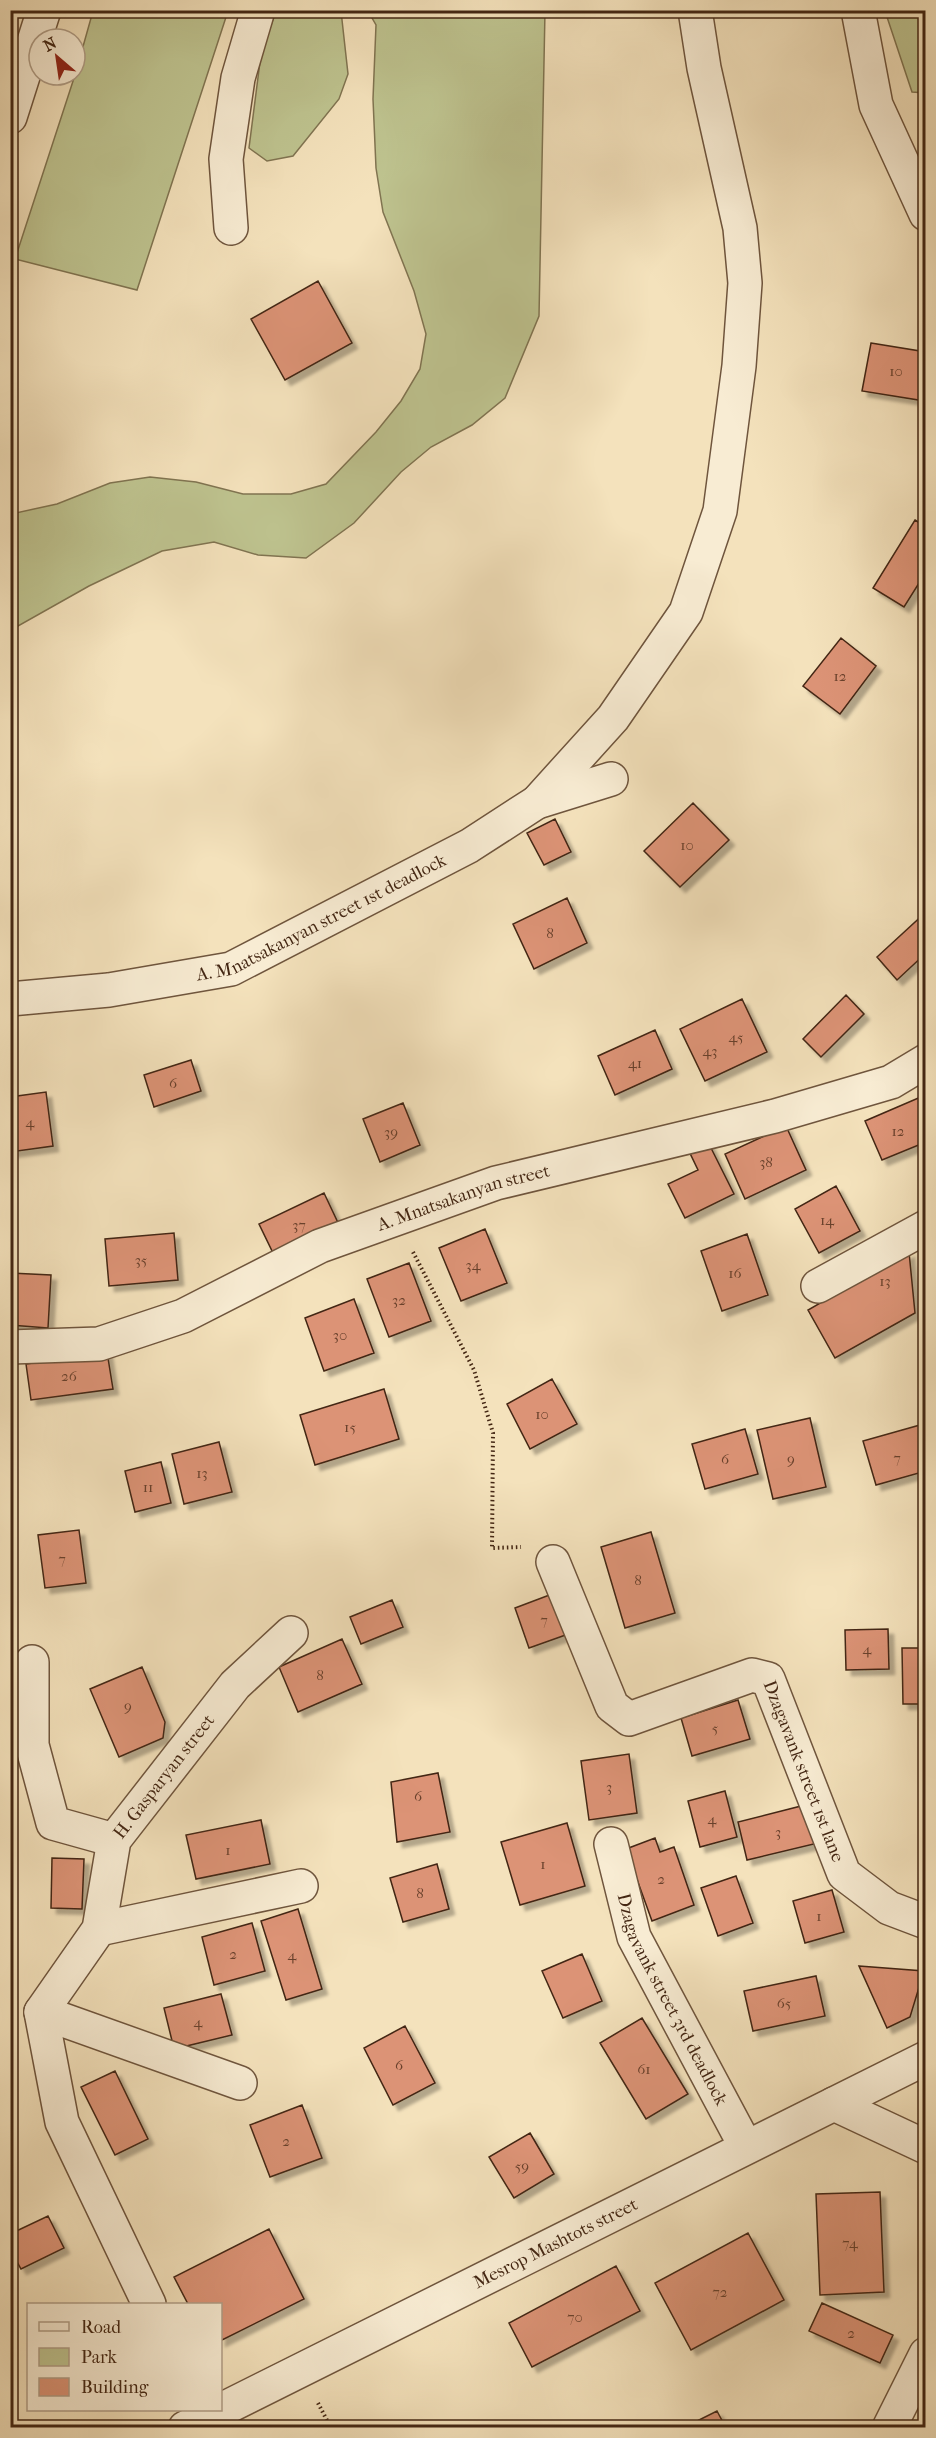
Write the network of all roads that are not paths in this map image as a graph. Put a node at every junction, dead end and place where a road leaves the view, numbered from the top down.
1 (44, 10) edge
2 (258, 10) edge
3 (695, 10) edge
4 (858, 10) edge
5 (10, 117) edge
6 (926, 214) edge
7 (231, 228) dead end
8 (611, 779) dead end
9 (537, 802) junction
10 (10, 999) edge
11 (926, 1061) edge
12 (926, 1227) edge
13 (818, 1286) dead end
14 (10, 1347) edge
15 (553, 1562) road end
16 (291, 1633) dead end
17 (33, 1662) dead end
18 (114, 1840) junction
19 (611, 1844) dead end
20 (301, 1886) dead end
21 (926, 1922) edge
22 (99, 1929) junction
23 (41, 2012) junction
24 (926, 2058) edge
25 (240, 2083) dead end
26 (834, 2104) junction
27 (747, 2147) junction
28 (926, 2147) edge
29 (149, 2303) edge
30 (926, 2354) edge
31 (222, 2406) edge
32 (212, 2411) edge
33 (196, 2419) edge
34 (889, 2427) edge

1 - 5 street
2 - 7 street
3 - 9 street
4 - 6 street
8 - 9 street, A. Mnatsakanyan street 1st deadlock
9 - 10 street, A. Mnatsakanyan street 1st deadlock
11 - 14 street, A. Mnatsakanyan street
12 - 13 street
15 - 21 street, Dzagavank street 1st lane
16 - 18 street, H. Gasparyan street
17 - 18 street
18 - 22 street, H. Gasparyan street
19 - 27 street, Dzagavank street 3rd deadlock
20 - 22 street
22 - 23 street, H. Gasparyan street
23 - 25 street
23 - 29 street
24 - 26 street, Mesrop Mashtots street
26 - 27 street, Mesrop Mashtots street
26 - 28 street
27 - 31 street, Mesrop Mashtots street
30 - 34 street
32 - 33 street, Mesrop Mashtots street

